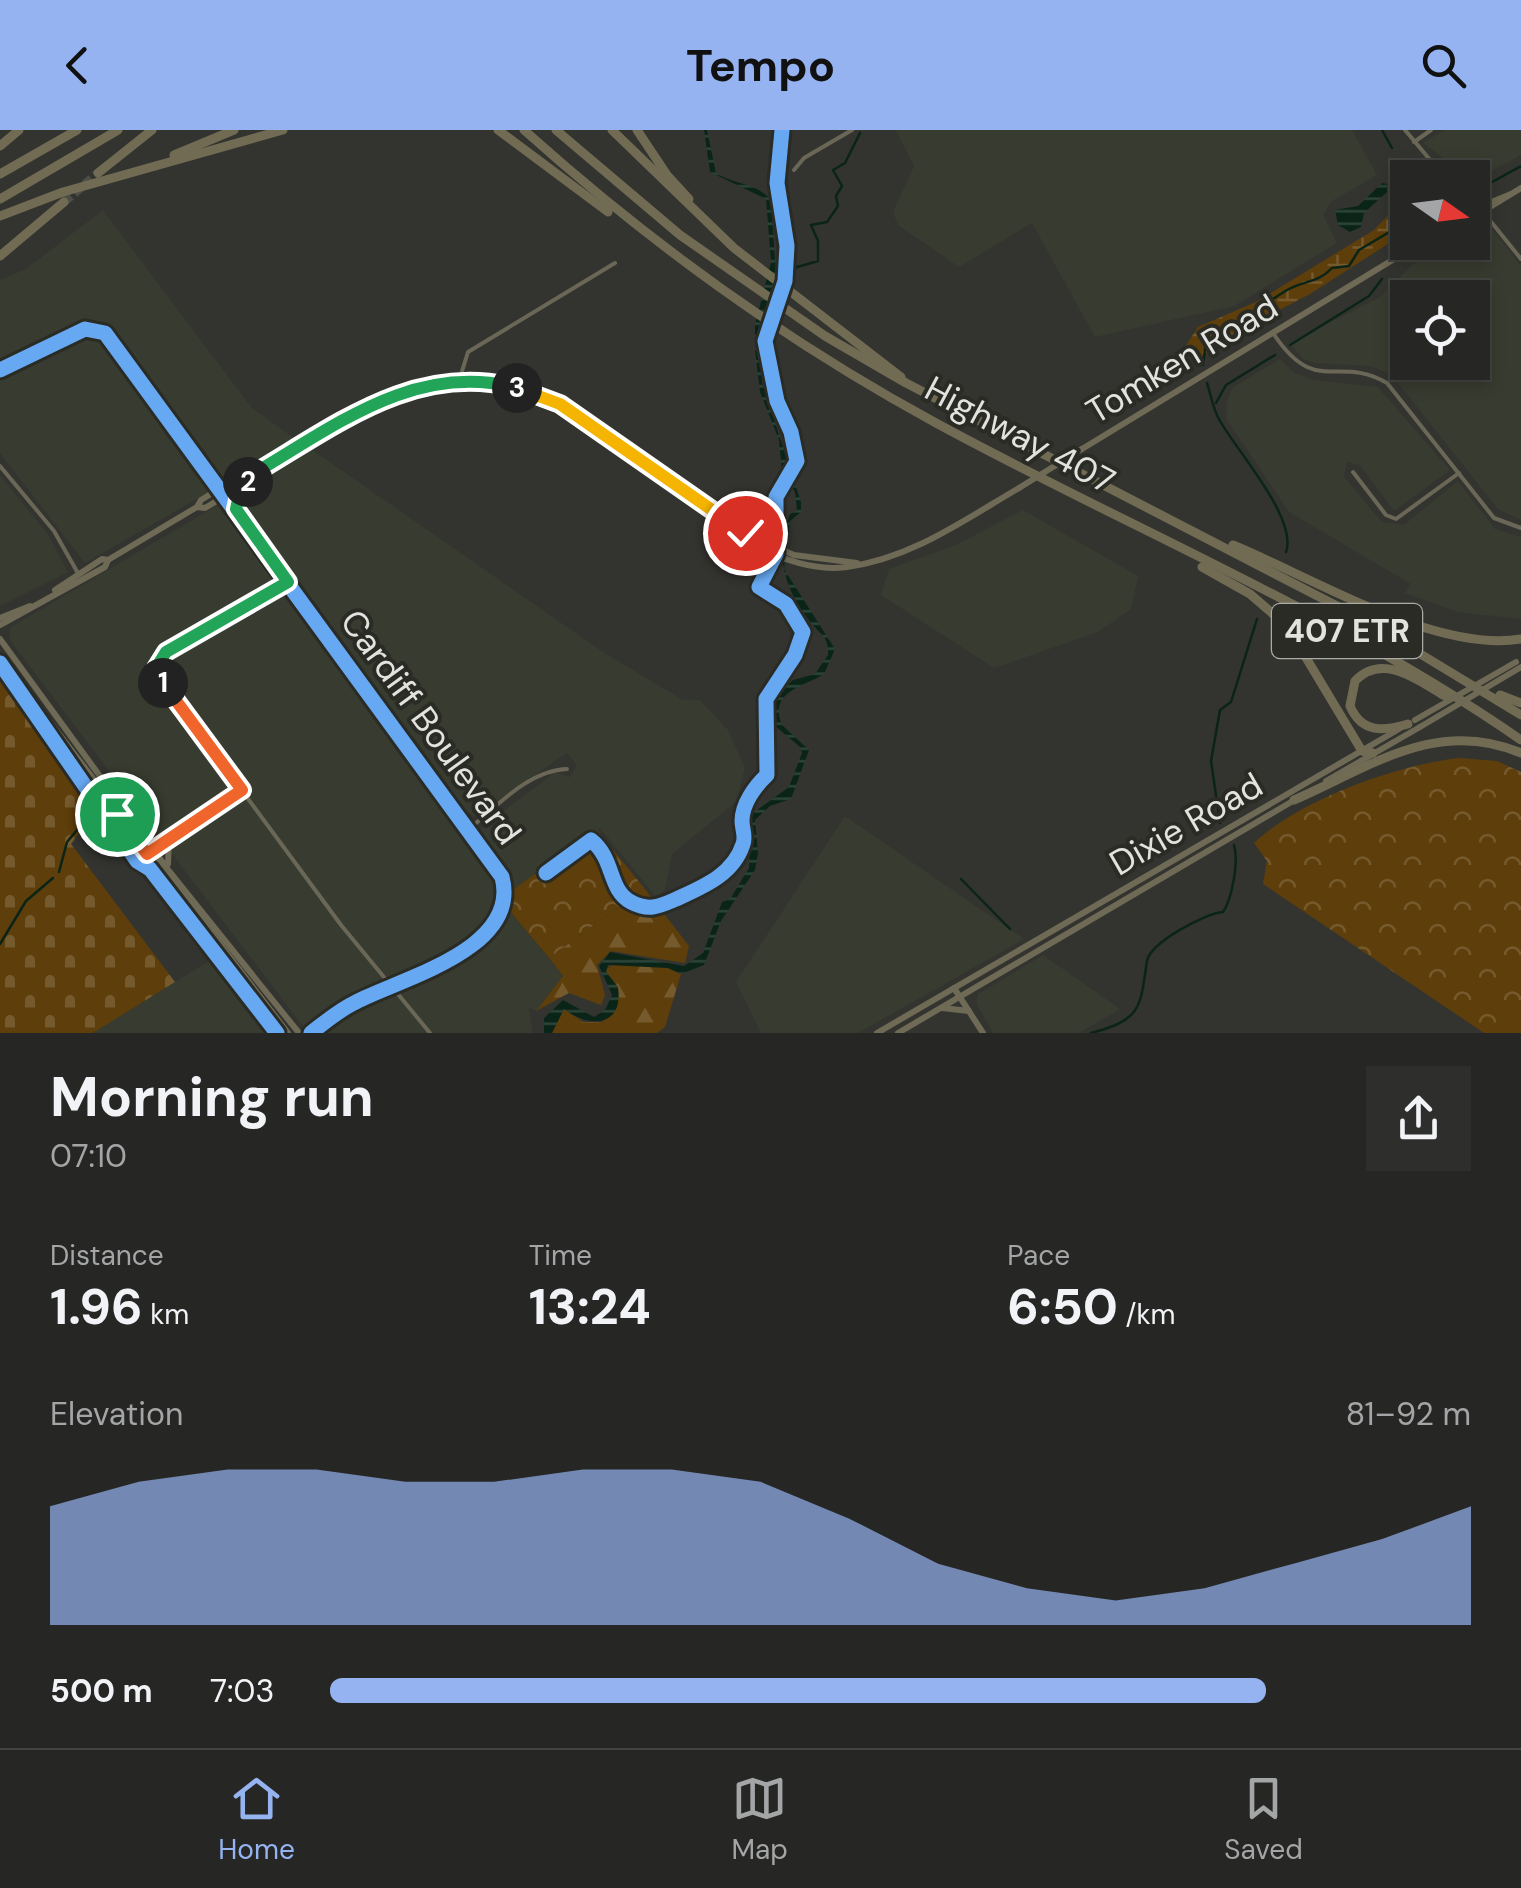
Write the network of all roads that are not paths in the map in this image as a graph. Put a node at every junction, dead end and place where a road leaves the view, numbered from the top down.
1 (19, 130) edge
2 (77, 130) edge
3 (118, 130) edge
4 (152, 130) edge
5 (234, 130) edge
6 (283, 130) edge
7 (498, 130) edge
8 (524, 130) edge
9 (556, 130) edge
10 (612, 130) edge
11 (637, 130) edge
12 (852, 130) edge
13 (1404, 130) edge
14 (1431, 130) edge
15 (1414, 142) junction
16 (0, 146) edge
17 (1430, 160) edge
18 (139, 170) junction
19 (794, 170) dead end
20 (98, 173) tunnel mouth
21 (0, 174) edge
22 (1521, 188) edge
23 (0, 199) edge
24 (64, 202) tunnel mouth
25 (1490, 204) edge
26 (0, 216) edge
27 (620, 216) junction
28 (1490, 224) edge
29 (712, 228) junction
30 (0, 253) edge
31 (1521, 259) edge
32 (1392, 260) edge
33 (615, 263) dead end
34 (1272, 333) junction
35 (0, 370) edge
36 (459, 380) junction
37 (906, 383) junction
38 (0, 466) edge
39 (1353, 472) dead end
40 (1459, 473) junction
41 (253, 474) junction
42 (241, 486) junction
43 (220, 488) junction
44 (226, 496) junction
45 (197, 508) junction
46 (236, 509) junction
47 (1186, 526) junction
48 (1521, 528) edge
49 (1163, 540) junction
50 (80, 577) junction
51 (288, 582) junction
52 (5, 616) edge
53 (0, 626) edge
54 (0, 639) edge
55 (1521, 639) edge
56 (7, 648) junction
57 (0, 657) edge
58 (1519, 663) edge
59 (1490, 692) junction
60 (1521, 702) edge
61 (1472, 707) junction
62 (1521, 715) edge
63 (1414, 724) junction
64 (1521, 740) edge
65 (1367, 752) junction
66 (1521, 753) edge
67 (566, 769) dead end
68 (242, 790) junction
69 (1294, 800) junction
70 (469, 829) junction
71 (169, 839) junction
72 (150, 852) junction
73 (169, 870) junction
74 (392, 986) junction
75 (954, 988) junction
76 (959, 997) junction
77 (941, 1008) junction
78 (970, 1011) junction
79 (276, 1017) junction
80 (324, 1023) joint
81 (280, 1033) edge
82 (288, 1033) edge
83 (299, 1033) edge
84 (314, 1033) edge
85 (430, 1033) edge
86 (877, 1033) edge
87 (898, 1033) edge
88 (983, 1033) edge

1 - 16 highway
2 - 21 highway
3 - 23 highway
4 - 20 highway
5 - 18 highway
6 - 18 highway
7 - 27 highway
8 - 27 highway, Highway 407 / 407 ETR
9 - 37 highway, Highway 407 / 407 ETR
10 - 29 highway
11 - 29 highway
12 - 19 street
13 - 15 street
14 - 15 street
15 - 17 street
18 - 26 highway
22 - 25 main road
24 - 30 highway
27 - 49 highway, Highway 407 / 407 ETR
28 - 31 street
29 - 37 highway
32 - 34 main road, Tomken Road
33 - 36 street
34 - 36 main road, Tomken Road, bridge
34 - 40 street
35 - 43 street, Cardiff Boulevard
36 - 41 main road, Tomken Road
37 - 47 highway, Highway 407 / 407 ETR
38 - 50 street
39 - 40 street
40 - 48 street
41 - 42 main road, Tomken Road
41 - 43 main road, Tomken Road
42 - 44 main road, Tomken Road
42 - 46 main road
43 - 44 street, Cardiff Boulevard
43 - 45 main road, Tomken Road
44 - 45 main road, Tomken Road
44 - 46 street, Cardiff Boulevard
45 - 50 main road, Tomken Road
46 - 51 street, Cardiff Boulevard
47 - 55 highway
47 - 59 highway, Highway 407 / 407 ETR
49 - 61 highway, Highway 407 / 407 ETR
49 - 65 highway
50 - 52 main road, Tomken Road
51 - 68 street
51 - 70 street, Cardiff Boulevard
52 - 53 main road, Tomken Road
52 - 56 main road
54 - 56 main road
56 - 72 main road
57 - 72 main road
58 - 63 main road, Dixie Road, bridge
59 - 60 highway
59 - 62 highway, Highway 407 / 407 ETR
61 - 63 highway
61 - 64 highway, Highway 407 / 407 ETR
63 - 65 main road, Dixie Road
65 - 69 main road, Dixie Road
65 - 75 main road, Dixie Road
66 - 69 highway
67 - 70 street
68 - 71 street
68 - 74 street
69 - 76 main road, Dixie Road
70 - 74 street, Cardiff Boulevard
71 - 72 street
71 - 73 main road
72 - 73 main road
72 - 79 main road
73 - 83 main road
74 - 80 street, Cardiff Boulevard
74 - 85 street
75 - 76 main road
75 - 86 main road, Dixie Road
76 - 77 main road, Dixie Road
76 - 78 main road
77 - 78 main road
77 - 87 main road, Dixie Road
78 - 88 main road
79 - 81 main road
79 - 82 main road
80 - 84 main road

